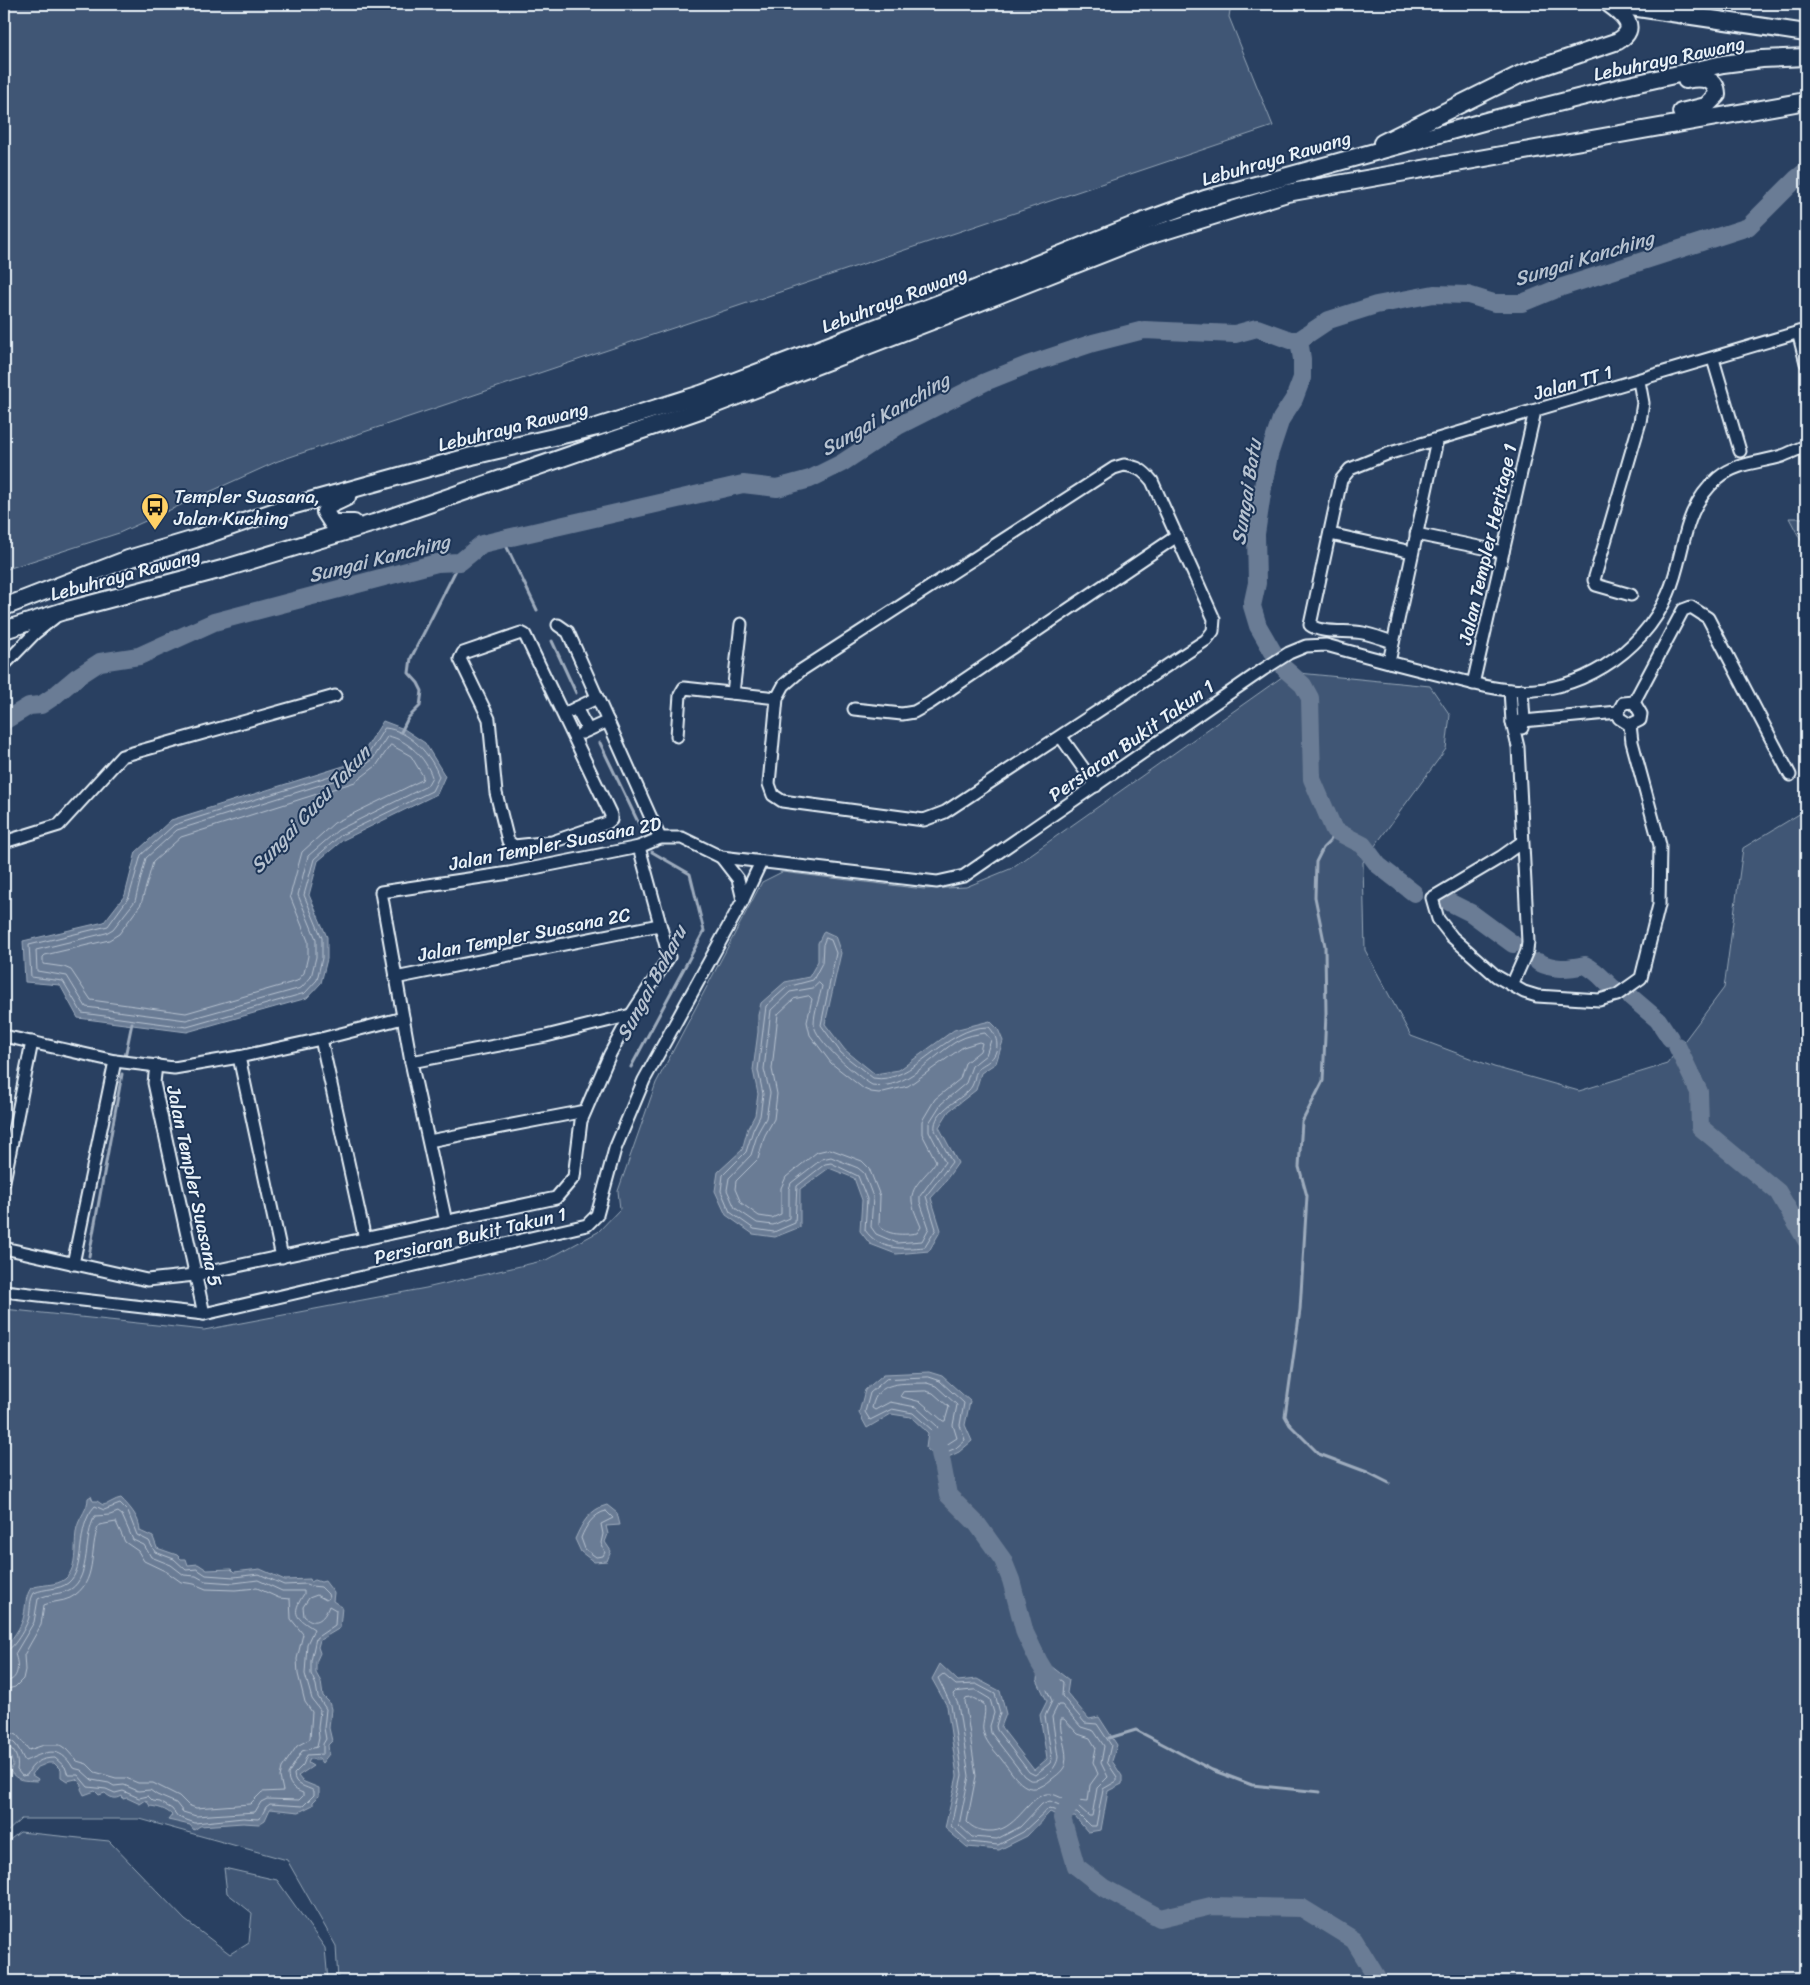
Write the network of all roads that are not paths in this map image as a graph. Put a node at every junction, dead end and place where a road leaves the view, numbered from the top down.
1 (1609, 4) edge
2 (1806, 33) edge
3 (1806, 57) edge
4 (1625, 86) junction
5 (1806, 101) edge
6 (1624, 132) junction
7 (1341, 160) junction
8 (1802, 331) edge
9 (1713, 359) junction
10 (1806, 364) edge
11 (1639, 381) junction
12 (1535, 411) junction
13 (1437, 440) junction
14 (1806, 446) edge
15 (1740, 451) dead end
16 (373, 482) junction
17 (374, 523) junction
18 (1330, 534) junction
19 (1416, 534) junction
20 (1177, 536) junction
21 (1412, 552) junction
22 (1503, 552) junction
23 (1631, 595) dead end
24 (4, 607) edge
25 (64, 611) junction
26 (740, 624) dead end
27 (558, 625) dead end
28 (4, 630) edge
29 (523, 633) joint
30 (1393, 642) junction
31 (1388, 662) junction
32 (4, 665) edge
33 (1473, 684) junction
34 (1510, 690) junction
35 (1522, 690) junction
36 (733, 693) junction
37 (335, 696) dead end
38 (597, 698) junction
39 (777, 698) junction
40 (1634, 702) junction
41 (854, 709) dead end
42 (1618, 712) junction
43 (608, 721) junction
44 (1518, 722) junction
45 (1630, 725) junction
46 (677, 736) dead end
47 (1060, 737) junction
48 (1790, 774) dead end
49 (1096, 786) junction
50 (660, 838) junction
51 (4, 842) edge
52 (1522, 842) junction
53 (640, 847) junction
54 (722, 857) junction
55 (761, 862) junction
56 (743, 900) junction
57 (659, 924) junction
58 (395, 978) junction
59 (1512, 985) junction
60 (631, 1015) junction
61 (403, 1018) junction
62 (4, 1036) edge
63 (321, 1039) junction
64 (32, 1042) junction
65 (239, 1057) junction
66 (115, 1062) junction
67 (412, 1062) junction
68 (156, 1065) junction
69 (585, 1111) junction
70 (429, 1141) junction
71 (4, 1181) edge
72 (446, 1222) junction
73 (365, 1239) junction
74 (4, 1248) edge
75 (282, 1256) junction
76 (73, 1264) junction
77 (195, 1275) junction
78 (4, 1291) edge
79 (204, 1314) junction

1 - 2 highway
1 - 7 highway
3 - 4 highway, Lebuhraya Rawang
4 - 6 highway
4 - 7 highway, Lebuhraya Rawang
5 - 6 highway, Lebuhraya Rawang
6 - 17 highway, Lebuhraya Rawang
7 - 16 highway, Lebuhraya Rawang
8 - 9 street, Jalan TT 1
8 - 10 street
9 - 11 street, Jalan TT 1
9 - 15 street
11 - 12 street, Jalan TT 1
11 - 23 street
12 - 13 street, Jalan TT 1
12 - 22 street, Jalan Templer Heritage 1
13 - 18 street, Jalan TT 1
13 - 19 street
14 - 35 street, Persiaran Bukit Takun 1
16 - 17 highway
16 - 24 highway, Lebuhraya Rawang
17 - 25 highway, Lebuhraya Rawang
18 - 21 street
18 - 30 street
19 - 21 street
19 - 22 street
20 - 39 street
20 - 41 street
20 - 47 street
21 - 30 street
22 - 33 street, Jalan Templer Heritage 1
25 - 28 highway, Lebuhraya Rawang
25 - 32 street
26 - 36 street
27 - 38 street
29 - 29 street
30 - 31 street
31 - 33 street, Persiaran Bukit Takun 1
31 - 49 street, Persiaran Bukit Takun 1
33 - 34 street, Persiaran Bukit Takun 1
34 - 35 street, Persiaran Bukit Takun 1
34 - 44 street
35 - 44 street
36 - 39 street
36 - 46 street
37 - 51 street
38 - 43 street
38 - 43 street
39 - 47 street
40 - 42 street
40 - 45 street
40 - 48 street
42 - 44 street
42 - 45 street
43 - 50 street
44 - 52 street
45 - 59 street
47 - 49 street
49 - 55 street, Persiaran Bukit Takun 1
50 - 53 street, Jalan Templer Suasana 2D
50 - 54 street, Jalan Templer Suasana 2D
52 - 59 street
52 - 59 street
53 - 57 street
53 - 58 street, Jalan Templer Suasana 2D
54 - 55 street, Jalan Templer Suasana 2D
54 - 56 street
55 - 56 street, Persiaran Bukit Takun 1
56 - 79 street, Persiaran Bukit Takun 1
57 - 58 street, Jalan Templer Suasana 2C
57 - 60 street
58 - 61 street
60 - 67 street
60 - 69 street
61 - 63 street
61 - 67 street
62 - 64 street
63 - 65 street
63 - 73 street
64 - 66 street
64 - 71 street
65 - 68 street
65 - 75 street
66 - 68 street
66 - 76 street
67 - 70 street
68 - 77 street, Jalan Templer Suasana 5
69 - 70 street
69 - 72 street
70 - 72 street
72 - 73 street
73 - 75 street
74 - 76 street
75 - 77 street
76 - 77 street
77 - 79 street, Jalan Templer Suasana 5
78 - 79 street, Persiaran Bukit Takun 1

